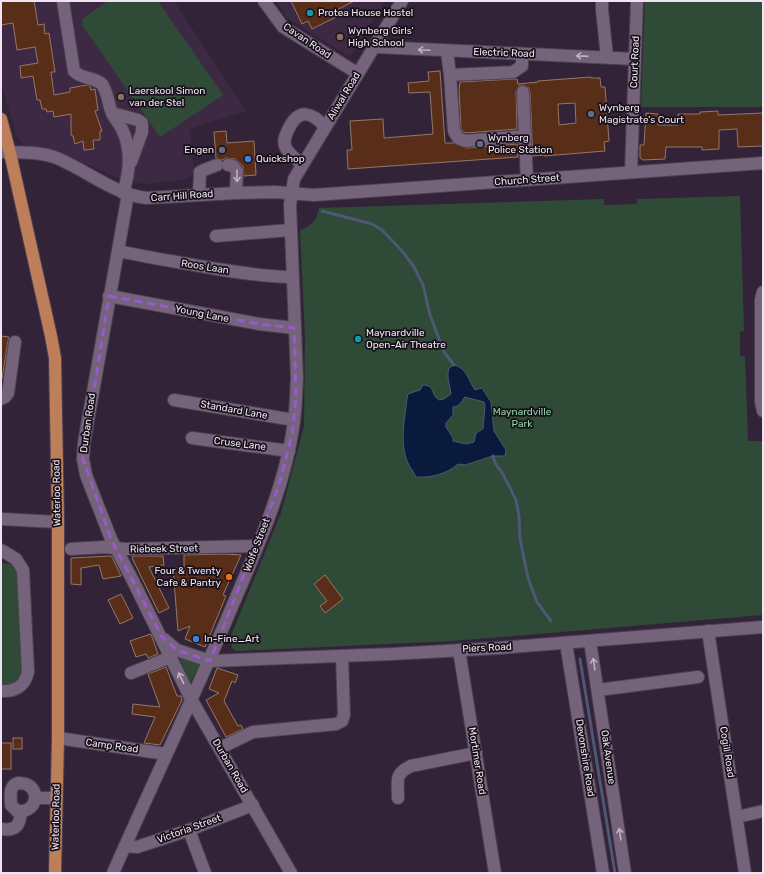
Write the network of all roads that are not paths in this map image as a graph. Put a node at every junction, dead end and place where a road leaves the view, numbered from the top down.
1 (63, 1) edge
2 (264, 1) edge
3 (402, 1) edge
4 (602, 1) edge
5 (637, 1) edge
6 (374, 46) junction
7 (447, 51) junction
8 (522, 54) junction
9 (607, 57) junction
10 (635, 59) junction
11 (357, 74) junction
12 (450, 75) junction
13 (523, 92) dead end
14 (112, 113) junction
15 (1, 119) edge
16 (324, 127) junction
17 (526, 136) junction
18 (6, 152) edge
19 (763, 163) edge
20 (302, 164) junction
21 (129, 167) junction
22 (631, 172) junction
23 (527, 180) junction
24 (236, 193) junction
25 (292, 193) junction
26 (125, 194) junction
27 (199, 195) junction
28 (290, 230) junction
29 (216, 236) dead end
30 (118, 250) junction
31 (292, 277) junction
32 (763, 292) edge
33 (109, 296) junction
34 (294, 328) junction
35 (15, 342) dead end
36 (762, 352) edge
37 (1, 400) edge
38 (174, 400) dead end
39 (763, 411) edge
40 (294, 420) junction
41 (192, 438) dead end
42 (289, 450) junction
43 (1, 519) edge
44 (58, 522) junction
45 (258, 546) junction
46 (116, 549) junction
47 (1, 550) edge
48 (71, 550) dead end
49 (763, 627) edge
50 (708, 631) junction
51 (590, 641) junction
52 (566, 643) junction
53 (459, 650) junction
54 (174, 654) junction
55 (342, 656) junction
56 (210, 661) junction
57 (131, 673) dead end
58 (698, 677) dead end
59 (598, 690) junction
60 (1, 691) edge
61 (191, 699) junction
62 (58, 738) junction
63 (220, 748) junction
64 (476, 753) junction
65 (166, 754) junction
66 (35, 798) junction
67 (56, 798) junction
68 (398, 798) dead end
69 (253, 805) junction
70 (21, 811) junction
71 (763, 811) edge
72 (737, 817) junction
73 (1, 829) edge
74 (188, 830) junction
75 (125, 846) junction
76 (55, 873) edge
77 (113, 873) edge
78 (205, 873) edge
79 (291, 873) edge
80 (495, 873) edge
81 (603, 873) edge
82 (626, 873) edge
83 (745, 873) edge

1 - 14 street
2 - 11 street, Cavan Road
3 - 6 street, Aliwal Road
4 - 9 street
5 - 10 street, Court Road
7 -> 6 street, Electric Road
6 - 11 street, Aliwal Road
7 - 8 street, Electric Road
7 - 12 street
9 -> 8 street, Electric Road
8 - 12 street
9 - 10 street, Electric Road
10 - 22 street, Court Road
11 - 16 street, Aliwal Road
12 - 17 street
13 - 17 street
14 - 21 street
14 - 21 street
15 - 18 main road, Waterloo Road
16 - 20 street, Aliwal Road
16 - 20 street
17 - 23 street
18 - 26 street, Carr Hill Road
18 - 44 main road, Waterloo Road
19 - 22 street, Church Street
20 - 25 street, Aliwal Road
21 - 26 street, Durban Road
22 - 23 street, Church Street
23 - 25 street, Church Street
24 - 25 street, Carr Hill Road
24 - 27 street, Carr Hill Road
27 -> 24 street
25 - 28 street, Wolfe Street
26 - 27 street, Carr Hill Road
26 - 30 street, Durban Road
28 - 29 street
28 - 31 street, Wolfe Street
30 - 31 street, Roos Laan
30 - 33 street, Durban Road
31 - 34 street, Wolfe Street
32 - 36 street
33 - 34 street, Young Lane
33 - 46 street, Durban Road
34 - 40 street, Wolfe Street
35 - 37 street
36 - 39 street
38 - 40 street, Standard Lane
40 - 42 street, Wolfe Street
41 - 42 street, Cruse Lane
42 - 45 street, Wolfe Street
43 - 44 street
44 - 62 main road, Waterloo Road
45 - 46 street, Riebeek Street
45 - 56 street, Wolfe Street
46 - 48 street, Riebeek Street
46 - 54 street, Durban Road
47 - 60 street
49 - 50 street, Piers Road
50 - 51 street, Piers Road
50 - 72 street, Cogill Road
51 - 52 street, Piers Road
59 -> 51 street, Oak Avenue
52 - 53 street, Piers Road
52 - 81 street, Devonshire Road
53 - 55 street, Piers Road
53 - 64 street, Mortimer Road
54 - 56 street, Durban Road
54 - 57 street
61 -> 54 street, Durban Road
55 - 56 street, Piers Road
55 - 63 street
56 - 61 street, Wolfe Street
58 - 59 street
82 -> 59 street, Oak Avenue
61 - 63 street, Durban Road
61 - 65 street, Wolfe Street
62 - 65 street, Camp Road
62 - 67 main road, Waterloo Road
63 - 69 street, Durban Road
64 - 68 street
64 - 80 street, Mortimer Road
65 - 75 street, Wolfe Street
66 - 67 street
66 - 70 street
66 - 70 street
67 - 76 main road, Waterloo Road
69 - 74 street, Victoria Street
69 - 79 street, Durban Road
70 - 73 street
71 - 72 street
72 - 83 street, Cogill Road
74 - 75 street, Victoria Street
74 - 78 street
75 - 77 street, Wolfe Street

